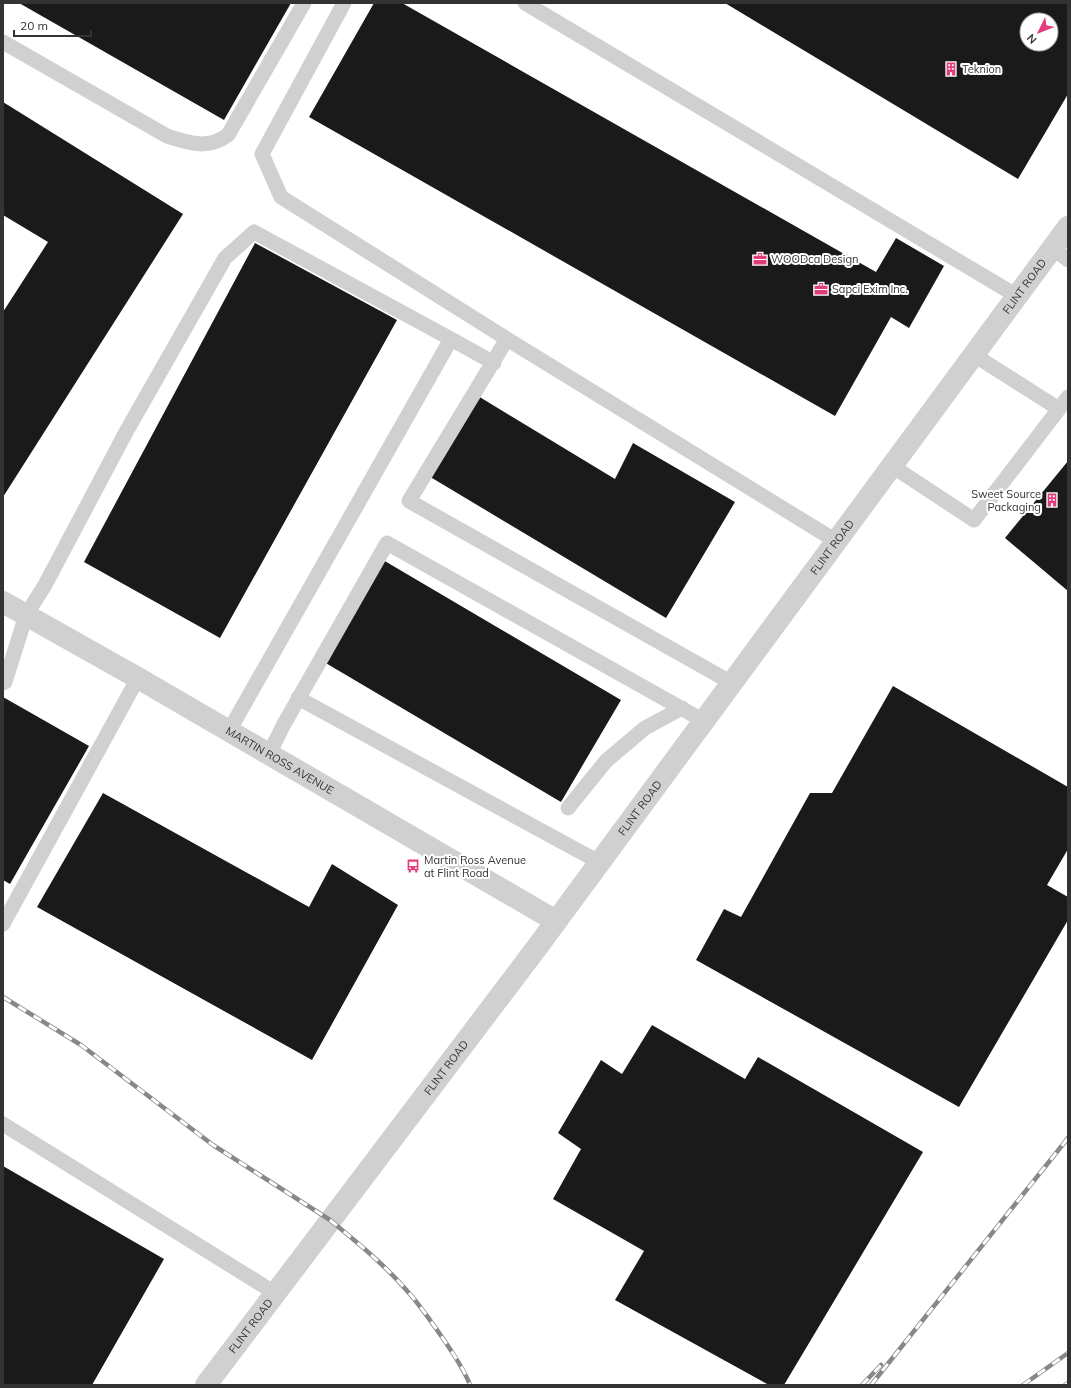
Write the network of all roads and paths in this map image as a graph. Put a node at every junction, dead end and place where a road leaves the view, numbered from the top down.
1 (304, 3) edge
2 (344, 3) edge
3 (525, 3) edge
4 (3, 42) edge
5 (1068, 228) edge
6 (1060, 254) edge
7 (1017, 296) junction
8 (451, 339) junction
9 (507, 339) junction
10 (974, 355) junction
11 (494, 363) junction
12 (1064, 403) edge
13 (892, 466) junction
14 (836, 541) junction
15 (3, 602) edge
16 (26, 615) junction
17 (138, 678) junction
18 (3, 683) edge
19 (732, 683) junction
20 (298, 698) junction
21 (682, 708) junction
22 (704, 721) junction
23 (229, 731) junction
24 (269, 754) junction
25 (568, 808) dead end
26 (599, 862) junction
27 (556, 921) junction
28 (3, 924) edge
29 (3, 1124) edge
30 (275, 1293) junction
31 (206, 1385) edge

1 - 4 lane
2 - 9 lane
3 - 7 lane
5 - 6 street, FLINT ROAD
6 - 7 street, FLINT ROAD
7 - 10 street, FLINT ROAD
8 - 11 lane
8 - 16 lane
8 - 23 lane
9 - 11 lane
9 - 14 lane
10 - 12 lane
10 - 13 street, FLINT ROAD
11 - 19 lane
12 - 13 lane
13 - 14 street, FLINT ROAD
14 - 19 street, FLINT ROAD
15 - 16 street, MARTIN ROSS AVENUE
16 - 17 street, MARTIN ROSS AVENUE
16 - 18 lane
17 - 23 street, MARTIN ROSS AVENUE
17 - 28 lane
19 - 22 street, FLINT ROAD
20 - 21 lane
20 - 24 lane
20 - 26 lane
21 - 22 lane
21 - 25 lane
22 - 26 street, FLINT ROAD
23 - 24 street, MARTIN ROSS AVENUE
24 - 27 street, MARTIN ROSS AVENUE
26 - 27 street, FLINT ROAD
27 - 30 street, FLINT ROAD
29 - 30 lane
30 - 31 street, FLINT ROAD

